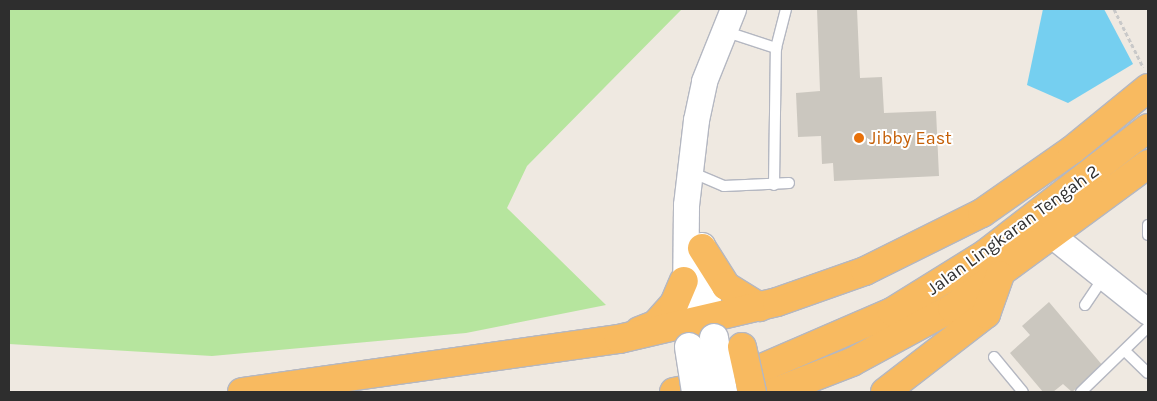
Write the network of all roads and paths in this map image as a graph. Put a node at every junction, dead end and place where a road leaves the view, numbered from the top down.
1 (786, 9) edge
2 (1114, 9) edge
3 (729, 20) edge
4 (776, 48) junction
5 (1146, 79) edge
6 (1148, 128) edge
7 (1148, 164) edge
8 (690, 171) junction
9 (789, 183) dead end
10 (774, 185) junction
11 (1148, 225) edge
12 (1148, 234) edge
13 (1054, 236) junction
14 (702, 248) junction
15 (1000, 275) junction
16 (1104, 277) junction
17 (684, 281) junction
18 (769, 304) junction
19 (1085, 305) dead end
20 (1148, 312) edge
21 (1148, 327) edge
22 (700, 332) junction
23 (619, 339) junction
24 (1126, 352) junction
25 (994, 357) dead end
26 (1148, 373) edge
27 (242, 392) edge
28 (674, 392) edge
29 (696, 392) edge
30 (723, 392) edge
31 (752, 392) edge
32 (776, 392) edge
33 (885, 392) edge
34 (1023, 392) edge
35 (1081, 392) edge

1 - 4 lane
2 - 5 path
3 - 4 lane
3 - 8 street
4 - 10 lane
5 - 18 highway
6 - 28 highway, Jalan Lingkaran Tengah 2
7 - 13 highway, Jalan Lingkaran Tengah 2
8 - 10 lane
8 - 14 street
8 - 17 street
9 - 10 lane
11 - 12 lane
13 - 15 highway, Jalan Lingkaran Tengah 2
13 - 16 street
14 - 18 highway
14 - 22 street
15 - 32 highway, Jalan Lingkaran Tengah 2
15 - 33 highway
16 - 19 lane
16 - 20 street
17 - 22 street
17 - 23 highway
18 - 22 highway
18 - 31 highway, bridge
21 - 24 lane
22 - 23 highway
22 - 29 main road, bridge
22 - 30 main road, bridge
23 - 27 highway
24 - 26 lane
24 - 35 lane
25 - 34 lane

